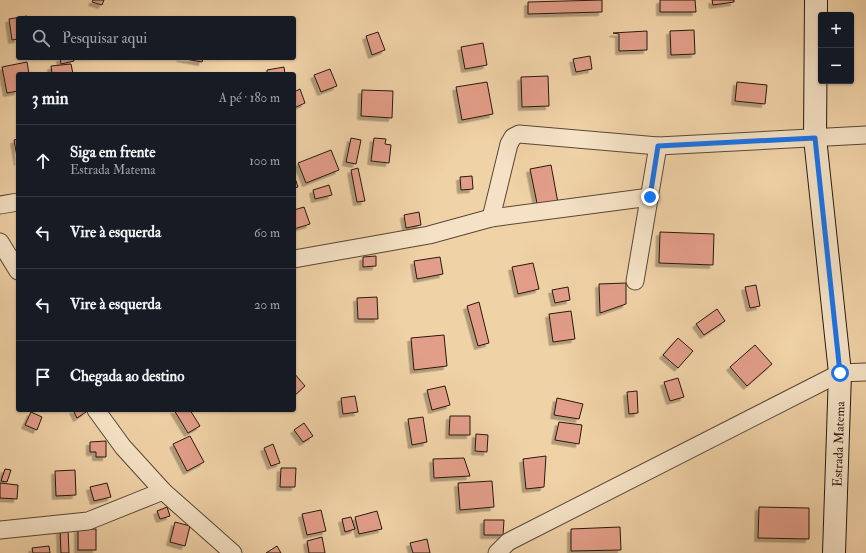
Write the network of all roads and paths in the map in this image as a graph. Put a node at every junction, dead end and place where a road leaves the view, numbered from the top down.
1 (816, 0) edge
2 (866, 135) edge
3 (815, 138) junction
4 (658, 146) junction
5 (650, 197) junction
6 (16, 202) edge
7 (0, 205) edge
8 (491, 218) junction
9 (0, 242) edge
10 (296, 259) edge
11 (16, 267) edge
12 (635, 281) dead end
13 (866, 372) edge
14 (840, 373) junction
15 (98, 412) edge
16 (163, 491) junction
17 (0, 530) edge
18 (233, 553) edge
19 (497, 553) edge
20 (834, 553) edge

1 - 3 street, Estrada Matema
2 - 3 street
3 - 4 street
3 - 14 street, Estrada Matema
4 - 5 street
4 - 8 street
5 - 8 street
5 - 12 street
6 - 7 street
8 - 10 street
9 - 11 street
13 - 14 street
14 - 19 street
14 - 20 street, Estrada Matema
15 - 16 street
16 - 17 street
16 - 18 street

